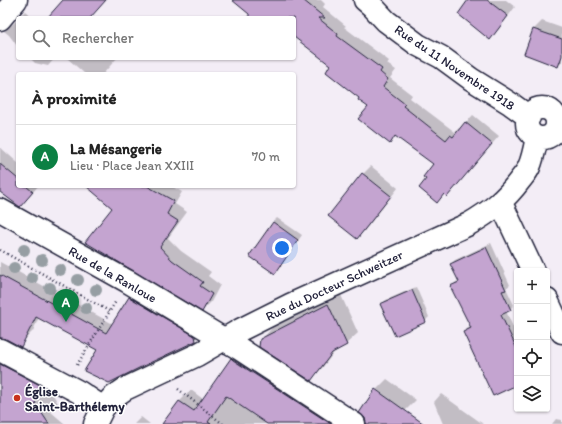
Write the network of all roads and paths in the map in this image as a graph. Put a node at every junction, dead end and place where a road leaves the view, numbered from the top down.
1 (16, 0) edge
2 (365, 0) edge
3 (0, 19) edge
4 (529, 117) junction
5 (559, 124) edge
6 (537, 137) junction
7 (501, 203) junction
8 (0, 210) edge
9 (0, 250) edge
10 (532, 268) edge
11 (127, 281) junction
12 (549, 304) edge
13 (109, 311) junction
14 (562, 332) edge
15 (225, 339) junction
16 (0, 350) edge
17 (65, 384) junction
18 (174, 385) dead end
19 (99, 416) edge
20 (224, 424) edge
21 (354, 424) edge

1 - 3 street
2 - 4 street, Rue du 11 Novembre 1918
4 - 5 street
4 - 6 street
5 - 6 street
6 - 7 street, Rue du Docteur Schweitzer
7 - 10 street
7 - 15 street, Rue du Docteur Schweitzer
8 - 11 street, Rue de la Ranloue
9 - 13 path
11 - 13 path
11 - 15 street, Rue de la Ranloue
12 - 14 street
13 - 17 path
15 - 19 street, Rue du Docteur Schweitzer
15 - 21 street, Rue de la Ranloue
16 - 17 street
17 - 19 street
18 - 20 path

